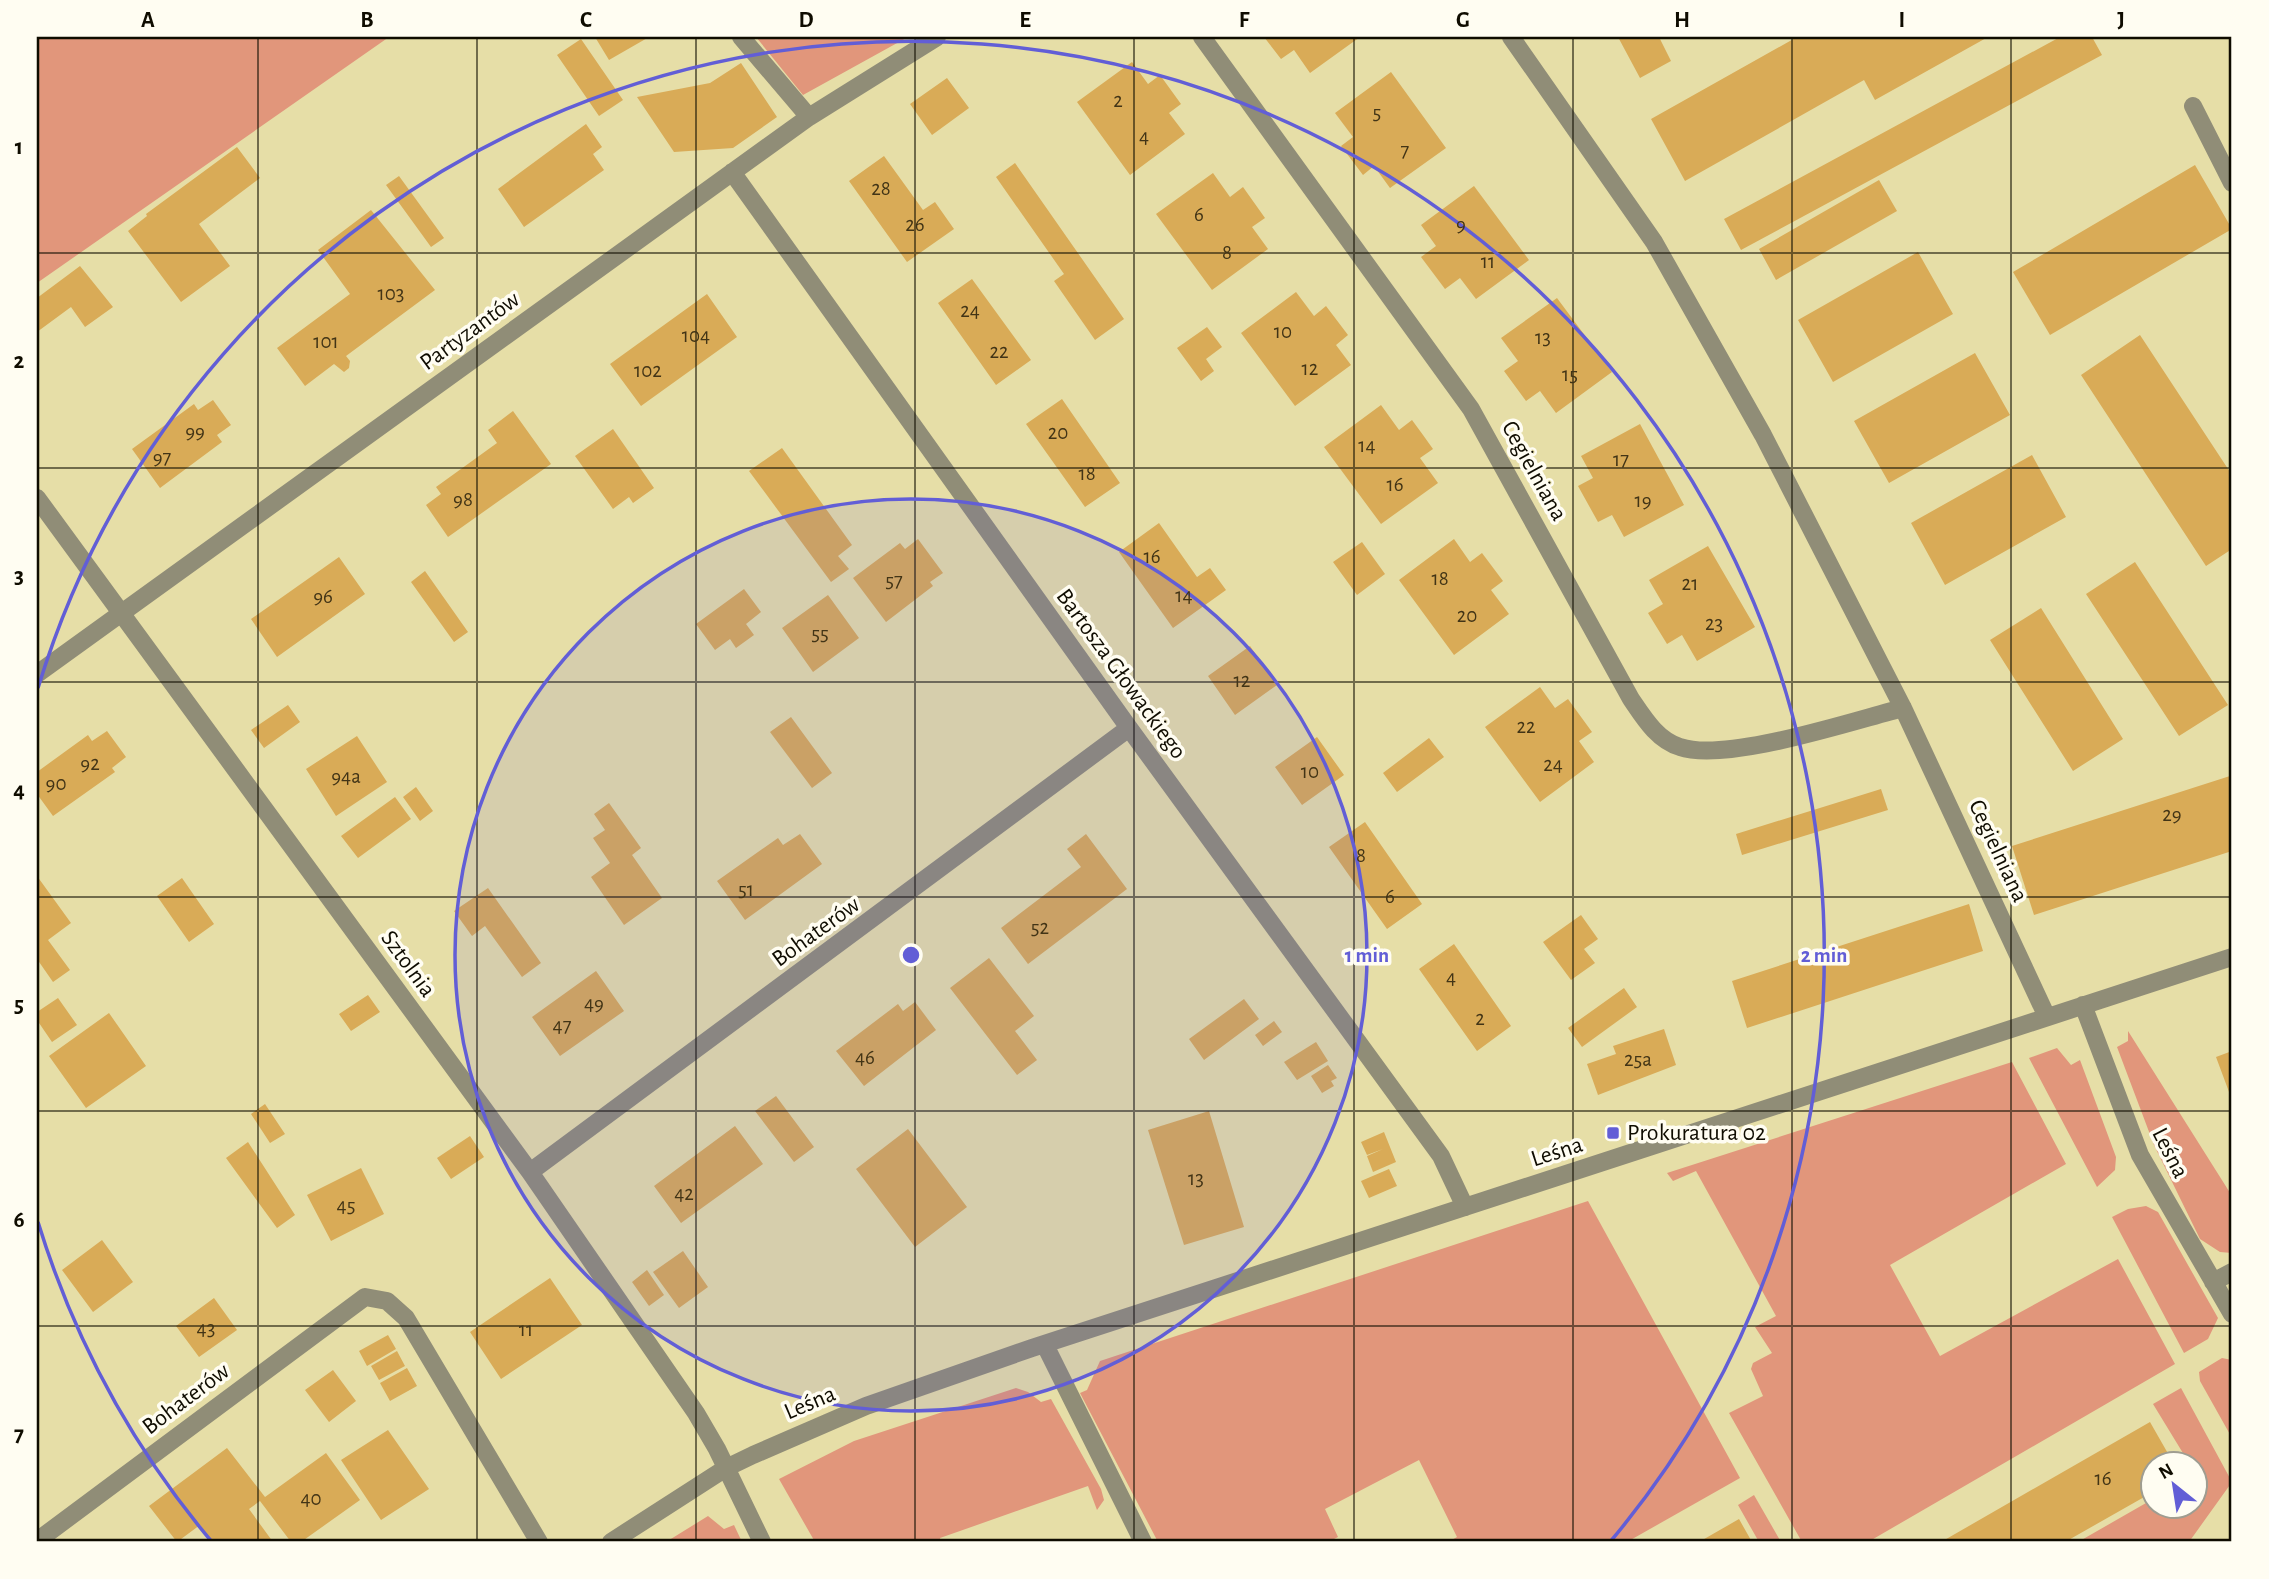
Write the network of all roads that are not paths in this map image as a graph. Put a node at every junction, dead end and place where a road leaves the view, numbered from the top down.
1 (741, 37) edge
2 (937, 37) edge
3 (1202, 37) edge
4 (1511, 37) edge
5 (2193, 106) dead end
6 (809, 117) junction
7 (732, 172) junction
8 (2232, 183) edge
9 (37, 498) edge
10 (122, 613) junction
11 (37, 674) edge
12 (1903, 708) junction
13 (1129, 728) junction
14 (2232, 957) edge
15 (2083, 1005) junction
16 (2047, 1017) junction
17 (530, 1172) junction
18 (1465, 1207) junction
19 (2232, 1272) edge
20 (2213, 1282) junction
21 (2232, 1314) edge
22 (1045, 1345) junction
23 (726, 1468) junction
24 (37, 1541) edge
25 (539, 1542) edge
26 (611, 1542) edge
27 (762, 1542) edge
28 (1143, 1542) edge

1 - 6 street
2 - 6 street, Partyzantów
3 - 12 street, Cegielniana
4 - 12 street, Cegielniana
5 - 8 street
6 - 7 street, Partyzantów
7 - 10 street, Partyzantów
7 - 13 street, Bartosza Głowackiego
9 - 10 street, Sztolnia
10 - 11 street, Partyzantów
10 - 17 street, Sztolnia
12 - 16 street, Cegielniana
13 - 17 street, Bohaterów
13 - 18 street, Bartosza Głowackiego
14 - 15 street, Leśna
15 - 16 street, Leśna
15 - 20 street, Leśna
16 - 18 street, Leśna
17 - 23 street, Sztolnia
18 - 22 street, Leśna
19 - 20 street
20 - 21 street, Leśna
22 - 23 street, Leśna
22 - 28 street
23 - 26 street, Leśna
23 - 27 street, Sztolnia
24 - 25 street, Bohaterów

